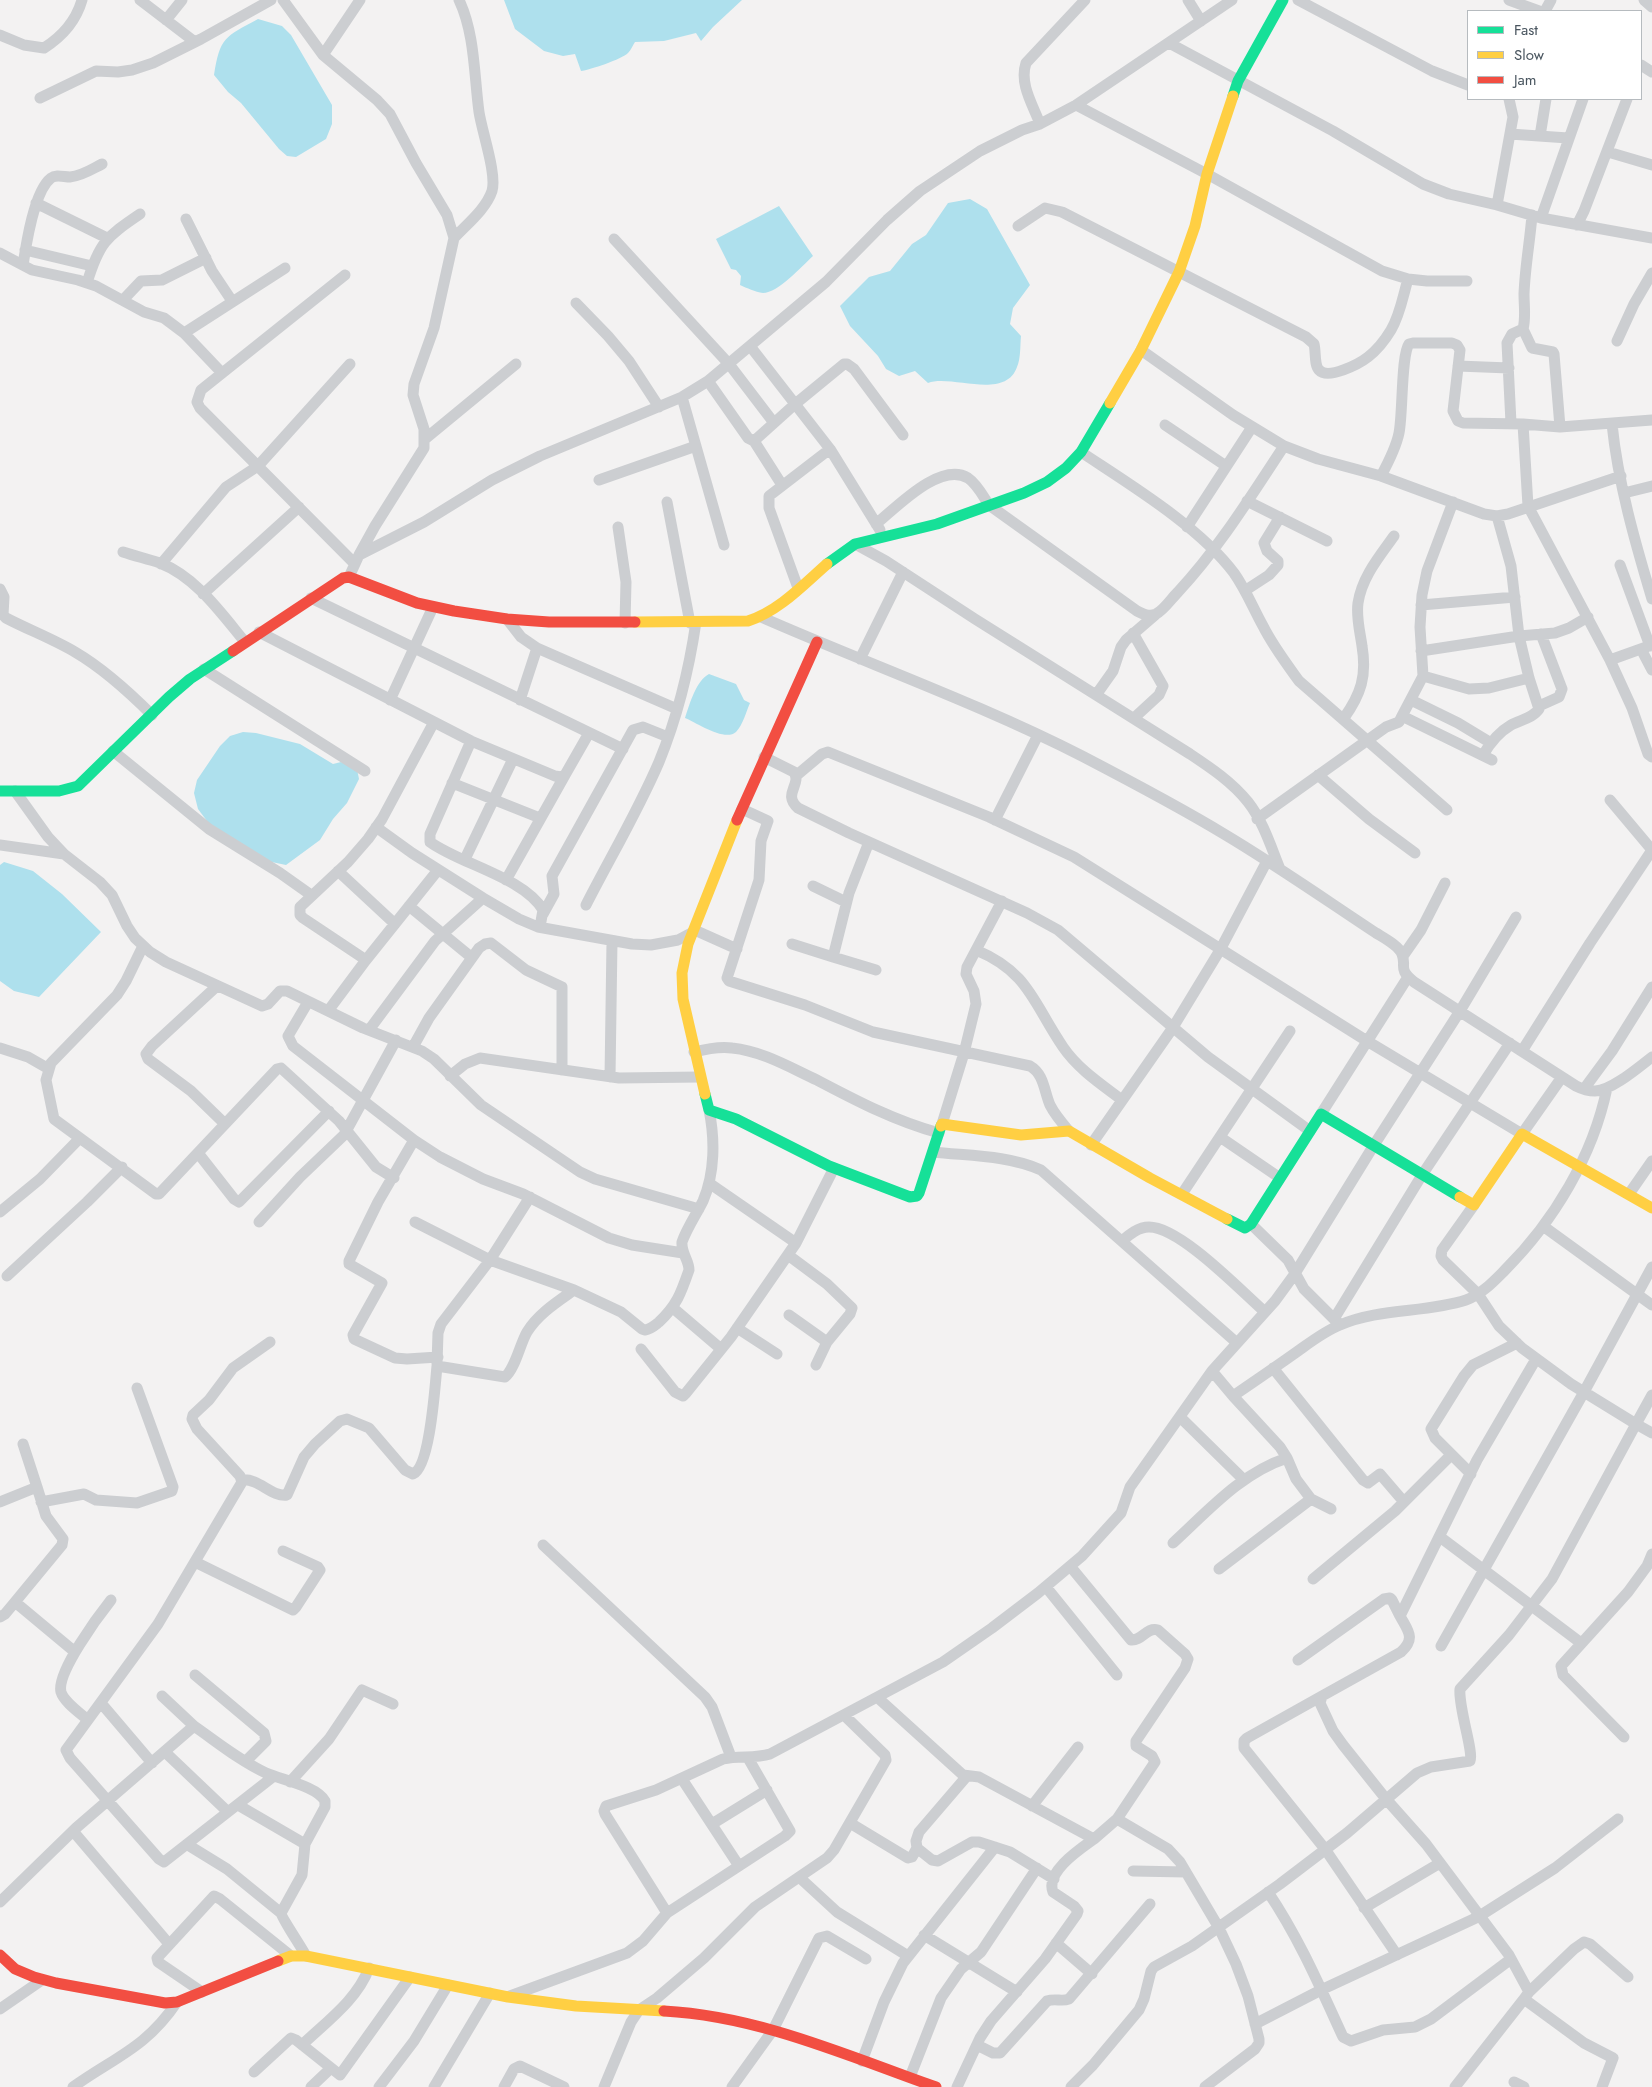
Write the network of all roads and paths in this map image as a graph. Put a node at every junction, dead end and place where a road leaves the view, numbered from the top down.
1 (82, 0) edge
2 (140, 0) edge
3 (182, 0) edge
4 (271, 0) edge
5 (283, 0) edge
6 (360, 0) edge
7 (459, 0) edge
8 (1085, 0) edge
9 (1188, 0) edge
10 (1232, 0) edge
11 (1283, 0) edge
12 (1298, 0) edge
13 (1509, 0) edge
14 (1644, 0) edge
15 (1652, 7) edge
16 (1536, 10) edge
17 (166, 20) junction
18 (1201, 21) junction
19 (0, 35) edge
20 (195, 42) junction
21 (1169, 43) junction
22 (323, 55) junction
23 (1238, 81) junction
24 (1467, 85) edge
25 (40, 98) dead end
26 (1509, 100) edge
27 (1546, 100) edge
28 (1583, 100) edge
29 (1627, 100) edge
30 (1076, 105) junction
31 (1040, 124) junction
32 (1510, 134) junction
33 (1540, 136) junction
34 (1568, 138) junction
35 (1608, 152) junction
36 (102, 164) dead end
37 (1652, 164) edge
38 (1207, 174) junction
39 (36, 203) junction
40 (1497, 205) junction
41 (140, 214) dead end
42 (1536, 217) junction
43 (186, 219) dead end
44 (1577, 225) junction
45 (1018, 226) dead end
46 (107, 238) junction
47 (454, 238) junction
48 (1652, 238) edge
49 (614, 239) dead end
50 (26, 250) junction
51 (0, 253) edge
52 (206, 258) junction
53 (23, 265) junction
54 (92, 266) junction
55 (284, 268) dead end
56 (1179, 272) junction
57 (1652, 273) edge
58 (345, 275) dead end
59 (1408, 279) junction
60 (1467, 280) dead end
61 (87, 283) junction
62 (123, 300) junction
63 (232, 301) junction
64 (576, 303) dead end
65 (1523, 329) junction
66 (184, 333) junction
67 (1617, 341) dead end
68 (750, 346) junction
69 (1141, 350) junction
70 (350, 364) dead end
71 (516, 364) dead end
72 (729, 364) junction
73 (1458, 366) junction
74 (1509, 368) junction
75 (222, 373) junction
76 (708, 381) junction
77 (682, 397) junction
78 (794, 405) junction
79 (659, 407) junction
80 (1652, 420) edge
81 (774, 423) junction
82 (1511, 423) junction
83 (1523, 424) junction
84 (1612, 424) junction
85 (1165, 425) dead end
86 (1252, 427) junction
87 (1560, 427) junction
88 (903, 435) dead end
89 (425, 439) junction
90 (754, 440) junction
91 (696, 446) junction
92 (1284, 446) junction
93 (830, 449) junction
94 (1081, 452) junction
95 (258, 466) junction
96 (1226, 466) junction
97 (1381, 476) junction
98 (1621, 476) junction
99 (599, 480) dead end
100 (782, 485) junction
101 (1652, 486) edge
102 (1624, 494) junction
103 (1248, 501) junction
104 (667, 502) dead end
105 (1453, 502) junction
106 (989, 505) junction
107 (1528, 506) junction
108 (299, 507) junction
109 (1497, 516) junction
110 (1280, 518) junction
111 (876, 524) junction
112 (618, 527) dead end
113 (1187, 527) junction
114 (1394, 536) dead end
115 (884, 538) junction
116 (1327, 541) dead end
117 (855, 544) junction
118 (724, 545) dead end
119 (1214, 550) junction
120 (123, 552) dead end
121 (357, 559) junction
122 (161, 564) junction
123 (1620, 565) dead end
124 (904, 572) junction
125 (349, 577) junction
126 (798, 588) junction
127 (0, 589) edge
128 (1246, 590) junction
129 (203, 594) junction
130 (1515, 597) junction
131 (311, 598) junction
132 (1652, 599) edge
133 (1421, 605) junction
134 (433, 607) junction
135 (1155, 615) junction
136 (760, 617) junction
137 (1588, 617) junction
138 (2, 618) edge
139 (507, 618) junction
140 (693, 622) junction
141 (625, 623) junction
142 (259, 632) junction
143 (1133, 633) junction
144 (1541, 634) junction
145 (1519, 636) junction
146 (245, 642) junction
147 (817, 642) junction
148 (1648, 646) edge
149 (414, 648) junction
150 (537, 648) junction
151 (1421, 651) junction
152 (860, 659) junction
153 (1610, 660) junction
154 (204, 669) junction
155 (1652, 670) edge
156 (1422, 676) junction
157 (1529, 678) junction
158 (1096, 695) junction
159 (390, 700) junction
160 (520, 700) junction
161 (1411, 700) junction
162 (1539, 706) junction
163 (677, 709) junction
164 (152, 715) junction
165 (1402, 716) junction
166 (1134, 718) junction
167 (1344, 718) junction
168 (434, 722) junction
169 (589, 733) junction
170 (1038, 735) junction
171 (668, 737) junction
172 (471, 741) junction
173 (1368, 741) junction
174 (1491, 743) junction
175 (622, 749) junction
176 (114, 751) junction
177 (1652, 757) edge
178 (764, 758) junction
179 (513, 759) junction
180 (364, 771) dead end
181 (1318, 774) junction
182 (565, 775) junction
183 (797, 775) junction
184 (452, 783) junction
185 (0, 791) edge
186 (14, 791) junction
187 (494, 800) junction
188 (1610, 800) dead end
189 (742, 809) junction
190 (1447, 810) dead end
191 (540, 818) junction
192 (1257, 818) junction
193 (995, 820) junction
194 (376, 827) junction
195 (869, 842) junction
196 (0, 845) edge
197 (1652, 850) edge
198 (1415, 853) dead end
199 (64, 854) junction
200 (465, 860) junction
201 (1267, 861) junction
202 (338, 870) junction
203 (438, 870) junction
204 (1280, 870) junction
205 (506, 880) junction
206 (1445, 884) dead end
207 (813, 886) dead end
208 (311, 895) junction
209 (482, 898) junction
210 (1002, 901) junction
211 (846, 902) junction
212 (586, 905) dead end
213 (409, 906) junction
214 (544, 914) junction
215 (1516, 917) dead end
216 (394, 924) junction
217 (540, 928) junction
218 (691, 933) junction
219 (441, 934) junction
220 (612, 941) junction
221 (792, 944) dead end
222 (143, 946) junction
223 (737, 949) junction
224 (976, 950) junction
225 (1220, 950) junction
226 (1403, 956) junction
227 (833, 957) junction
228 (471, 958) junction
229 (366, 960) junction
230 (876, 970) dead end
231 (1408, 977) junction
232 (216, 986) junction
233 (1652, 987) edge
234 (308, 1002) junction
235 (328, 1011) junction
236 (1460, 1011) junction
237 (1172, 1029) junction
238 (369, 1030) junction
239 (1290, 1031) dead end
240 (396, 1040) junction
241 (1367, 1041) junction
242 (1510, 1043) junction
243 (413, 1047) junction
244 (0, 1048) edge
245 (1522, 1051) junction
246 (694, 1052) junction
247 (964, 1053) junction
248 (1652, 1058) edge
249 (49, 1069) junction
250 (562, 1070) junction
251 (1420, 1073) junction
252 (450, 1076) junction
253 (610, 1077) junction
254 (700, 1077) junction
255 (1562, 1077) junction
256 (1607, 1088) junction
257 (1250, 1089) junction
258 (1584, 1089) junction
259 (363, 1100) junction
260 (1122, 1100) junction
261 (1470, 1103) junction
262 (710, 1110) junction
263 (329, 1111) junction
264 (1321, 1114) junction
265 (225, 1124) junction
266 (940, 1129) junction
267 (348, 1130) junction
268 (1069, 1131) junction
269 (1310, 1131) junction
270 (1522, 1134) junction
271 (1220, 1137) junction
272 (80, 1138) junction
273 (414, 1140) junction
274 (1091, 1145) junction
275 (1374, 1145) junction
276 (933, 1152) junction
277 (198, 1153) junction
278 (1652, 1161) edge
279 (1580, 1165) junction
280 (122, 1167) junction
281 (834, 1168) junction
282 (1422, 1175) junction
283 (394, 1178) junction
284 (1280, 1178) junction
285 (709, 1183) junction
286 (1182, 1194) junction
287 (1629, 1194) junction
288 (530, 1197) junction
289 (1474, 1205) junction
290 (699, 1208) junction
291 (1652, 1208) edge
292 (0, 1212) edge
293 (259, 1222) dead end
294 (415, 1222) dead end
295 (1251, 1224) junction
296 (1543, 1226) junction
297 (1122, 1240) junction
298 (796, 1243) junction
299 (683, 1253) junction
300 (788, 1255) junction
301 (490, 1260) junction
302 (1652, 1268) edge
303 (1295, 1273) junction
304 (7, 1276) dead end
305 (574, 1290) junction
306 (1478, 1294) junction
307 (1637, 1295) junction
308 (1652, 1305) edge
309 (673, 1308) junction
310 (1265, 1312) junction
311 (789, 1315) dead end
312 (1337, 1322) junction
313 (737, 1328) junction
314 (270, 1342) dead end
315 (827, 1342) junction
316 (1237, 1343) junction
317 (1517, 1343) junction
318 (641, 1349) dead end
319 (721, 1349) junction
320 (777, 1354) dead end
321 (1536, 1359) junction
322 (438, 1362) junction
323 (816, 1365) dead end
324 (1273, 1368) junction
325 (1212, 1371) junction
326 (136, 1388) dead end
327 (1584, 1392) junction
328 (1652, 1395) edge
329 (1233, 1396) junction
330 (1180, 1417) junction
331 (1636, 1424) junction
332 (1652, 1433) edge
333 (23, 1444) dead end
334 (1452, 1455) junction
335 (1287, 1458) junction
336 (1470, 1474) junction
337 (242, 1480) junction
338 (1244, 1480) junction
339 (37, 1487) junction
340 (1311, 1499) junction
341 (0, 1502) edge
342 (41, 1502) junction
343 (1404, 1502) junction
344 (1332, 1509) dead end
345 (1440, 1537) junction
346 (1173, 1543) dead end
347 (543, 1545) dead end
348 (283, 1551) dead end
349 (1652, 1554) edge
350 (195, 1562) junction
351 (1070, 1566) junction
352 (1219, 1569) dead end
353 (1484, 1569) junction
354 (1313, 1579) dead end
355 (1046, 1587) junction
356 (111, 1600) dead end
357 (15, 1602) junction
358 (1532, 1606) junction
359 (1400, 1616) junction
360 (0, 1617) edge
361 (1581, 1643) junction
362 (1441, 1646) dead end
363 (75, 1652) junction
364 (1298, 1660) dead end
365 (195, 1675) dead end
366 (1116, 1675) dead end
367 (162, 1696) dead end
368 (1322, 1696) junction
369 (878, 1698) junction
370 (101, 1703) junction
371 (393, 1704) dead end
372 (845, 1716) junction
373 (88, 1720) junction
374 (194, 1726) junction
375 (1624, 1737) dead end
376 (1078, 1747) dead end
377 (165, 1752) junction
378 (731, 1757) junction
379 (748, 1758) junction
380 (246, 1761) junction
381 (152, 1763) junction
382 (274, 1776) junction
383 (968, 1776) junction
384 (682, 1778) junction
385 (290, 1782) junction
386 (767, 1790) junction
387 (1386, 1799) junction
388 (108, 1801) junction
389 (238, 1805) junction
390 (1032, 1806) junction
391 (228, 1812) junction
392 (1117, 1819) junction
393 (1618, 1819) dead end
394 (850, 1823) junction
395 (712, 1824) junction
396 (73, 1832) junction
397 (1094, 1839) junction
398 (305, 1844) junction
399 (188, 1845) junction
400 (995, 1847) junction
401 (917, 1848) junction
402 (1325, 1849) junction
403 (1440, 1863) junction
404 (739, 1866) junction
405 (1037, 1868) junction
406 (1133, 1871) dead end
407 (1186, 1872) junction
408 (799, 1877) junction
409 (1054, 1879) junction
410 (1268, 1892) junction
411 (0, 1902) edge
412 (1150, 1904) dead end
413 (1364, 1908) junction
414 (281, 1913) junction
415 (667, 1913) junction
416 (1478, 1917) junction
417 (1219, 1928) junction
418 (924, 1935) junction
419 (1056, 1943) junction
420 (169, 1944) junction
421 (0, 1955) edge
422 (1397, 1955) junction
423 (291, 1956) junction
424 (306, 1956) junction
425 (908, 1956) junction
426 (866, 1959) dead end
427 (1511, 1959) junction
428 (969, 1962) junction
429 (369, 1968) junction
430 (1092, 1974) junction
431 (410, 1977) junction
432 (1628, 1977) dead end
433 (42, 1980) junction
434 (448, 1984) junction
435 (1321, 1990) junction
436 (202, 1992) junction
437 (1017, 1992) junction
438 (490, 1993) junction
439 (1526, 1995) junction
440 (508, 1997) junction
441 (177, 2002) junction
442 (0, 2008) edge
443 (639, 2010) junction
444 (1255, 2024) junction
445 (773, 2030) junction
446 (302, 2045) junction
447 (977, 2045) junction
448 (862, 2060) junction
449 (330, 2069) junction
450 (254, 2072) dead end
451 (912, 2081) edge
452 (73, 2087) edge
453 (311, 2087) edge
454 (379, 2087) edge
455 (434, 2087) edge
456 (504, 2087) edge
457 (564, 2087) edge
458 (604, 2087) edge
459 (732, 2087) edge
460 (936, 2087) edge
461 (957, 2087) edge
462 (1071, 2087) edge
463 (1205, 2087) edge
464 (1455, 2087) edge
465 (1602, 2087) edge

1 - 19 street
2 - 17 street
3 - 17 street
4 - 20 street
5 - 22 street
6 - 22 street
7 - 47 street
8 - 31 street
9 - 18 street
10 - 18 street
11 - 23 street
12 - 24 street
13 - 16 street
14 - 15 street
17 - 20 street
18 - 21 street
20 - 25 street
21 - 23 street
21 - 30 street
22 - 47 street
23 - 38 street
23 - 40 street
26 - 32 street
27 - 33 street
28 - 34 street
29 - 35 street
30 - 31 street
30 - 38 street
31 - 68 street
32 - 33 street
32 - 40 street
33 - 34 street
34 - 42 street
35 - 37 street
35 - 44 street
36 - 39 street
38 - 56 street
38 - 59 street
39 - 46 street
39 - 50 street
40 - 42 street
41 - 46 street
42 - 44 street
42 - 65 street
43 - 52 street
44 - 48 street
45 - 56 street
46 - 54 street
47 - 89 street
49 - 72 street
50 - 53 street
50 - 54 street
51 - 53 street
52 - 62 street
52 - 63 street
53 - 61 street
54 - 61 street
55 - 63 street
56 - 59 street
56 - 69 street
57 - 67 street
58 - 75 street
59 - 60 street
61 - 62 street
62 - 66 street
63 - 66 street
64 - 79 street
65 - 74 street
65 - 87 street
66 - 75 street
68 - 72 street
68 - 78 street
69 - 86 street
69 - 94 street
70 - 95 street
71 - 89 street
72 - 76 street
72 - 81 street
73 - 74 street
73 - 82 street
73 - 97 street
74 - 82 street
75 - 95 street
76 - 77 street
76 - 90 street
77 - 79 street
77 - 91 street
78 - 81 street
78 - 88 street
78 - 93 street
79 - 121 street
80 - 84 street
81 - 90 street
82 - 83 street
83 - 87 street
83 - 107 street
84 - 87 street
84 - 98 street
85 - 96 street
86 - 92 street
86 - 96 street
89 - 121 street
90 - 100 street
91 - 99 street
91 - 118 street
92 - 97 street
92 - 103 street
93 - 100 street
93 - 111 street
94 - 106 street
94 - 113 street
95 - 108 street
95 - 122 street
96 - 113 street
97 - 105 street
98 - 102 street
98 - 107 street
100 - 126 street
101 - 102 street
102 - 132 street
103 - 110 street
103 - 119 street
104 - 140 street
105 - 109 street
105 - 133 street
106 - 111 street
106 - 115 street
106 - 135 street
107 - 109 street
107 - 137 street
108 - 121 street
108 - 129 street
109 - 130 street
110 - 116 street
110 - 128 street
111 - 115 street
112 - 141 street
113 - 119 street
114 - 167 street
115 - 117 street
117 - 124 street
117 - 126 street
119 - 128 street
119 - 135 street
120 - 122 street
121 - 125 street
122 - 129 street
123 - 148 street
124 - 152 street
124 - 158 street
125 - 131 street
125 - 134 street
126 - 136 street
127 - 138 street
128 - 167 street
129 - 146 street
130 - 133 street
130 - 145 street
131 - 142 street
131 - 149 street
133 - 151 street
134 - 139 street
134 - 149 street
135 - 143 street
136 - 140 street
136 - 147 street
137 - 144 street
137 - 153 street
138 - 164 street
139 - 141 street
139 - 150 street
140 - 141 street
140 - 163 street
142 - 146 street
142 - 159 street
143 - 158 street
143 - 166 street
144 - 145 street
144 - 162 street
145 - 151 street
145 - 157 street
146 - 154 street
147 - 152 street
147 - 178 street
148 - 153 street
148 - 155 street
149 - 159 street
149 - 160 street
150 - 160 street
150 - 163 street
151 - 156 street
152 - 170 street
153 - 177 street
154 - 164 street
154 - 180 street
156 - 157 street
156 - 161 street
157 - 162 street
158 - 166 street
159 - 168 street
160 - 169 street
161 - 165 street
161 - 174 street
162 - 174 street
163 - 171 street
164 - 176 street
165 - 173 street
165 - 174 street
166 - 192 street
167 - 173 street
168 - 172 street
168 - 194 street
169 - 175 street
169 - 182 street
170 - 193 street
170 - 201 street
171 - 175 street
171 - 212 street
172 - 179 street
172 - 184 street
173 - 181 street
173 - 190 street
175 - 214 street
176 - 186 street
176 - 208 street
178 - 183 street
178 - 189 street
179 - 182 street
179 - 187 street
181 - 192 street
181 - 198 street
182 - 191 street
183 - 193 street
183 - 195 street
184 - 187 street
184 - 200 street
185 - 186 street
186 - 199 street
187 - 191 street
187 - 200 street
188 - 197 street
189 - 218 street
189 - 223 street
191 - 205 street
192 - 204 street
193 - 225 street
194 - 202 street
194 - 203 street
195 - 210 street
195 - 211 street
196 - 199 street
197 - 245 street
199 - 222 street
200 - 205 street
201 - 204 street
201 - 225 street
202 - 208 street
202 - 216 street
203 - 209 street
203 - 213 street
204 - 226 street
205 - 214 street
206 - 226 street
207 - 211 street
208 - 229 street
209 - 217 street
209 - 219 street
210 - 224 street
210 - 237 street
211 - 227 street
213 - 216 street
213 - 219 street
214 - 217 street
215 - 236 street
216 - 229 street
217 - 220 street
218 - 220 street
218 - 223 street
218 - 246 street
219 - 228 street
219 - 238 street
220 - 253 street
221 - 227 street
222 - 232 street
222 - 249 street
223 - 247 street
224 - 247 street
224 - 260 street
225 - 237 street
225 - 241 street
226 - 231 street
227 - 230 street
228 - 243 street
228 - 250 street
229 - 235 street
231 - 236 street
231 - 241 street
232 - 234 street
232 - 265 street
233 - 258 street
234 - 235 street
234 - 259 street
235 - 238 street
236 - 242 street
236 - 251 street
237 - 257 street
237 - 260 street
238 - 240 street
239 - 257 street
240 - 243 street
240 - 259 street
241 - 251 street
241 - 264 street
242 - 245 street
242 - 261 street
243 - 252 street
244 - 249 street
245 - 255 street
246 - 254 street
246 - 266 street
247 - 266 street
247 - 268 street
248 - 256 street
249 - 272 street
250 - 252 street
250 - 253 street
251 - 261 street
251 - 275 street
252 - 290 street
253 - 254 street
254 - 262 street
255 - 258 street
255 - 270 street
256 - 258 street
256 - 279 street
257 - 269 street
257 - 271 street
259 - 267 street
259 - 273 street
260 - 274 street
261 - 270 street
261 - 282 street
262 - 281 street
262 - 285 street
263 - 265 street
263 - 267 street
263 - 277 street
264 - 269 street
264 - 275 street
265 - 277 street
266 - 268 street
266 - 276 street
267 - 283 street
267 - 293 street
268 - 274 street
269 - 284 street
270 - 279 street
270 - 289 street
271 - 284 street
271 - 286 street
272 - 280 street
272 - 292 street
273 - 283 street
273 - 288 street
274 - 286 street
275 - 282 street
275 - 303 street
276 - 281 street
276 - 297 street
277 - 280 street
278 - 287 street
279 - 287 street
279 - 296 street
280 - 304 street
281 - 298 street
282 - 289 street
282 - 312 street
283 - 322 street
284 - 295 street
285 - 290 street
285 - 298 street
286 - 295 street
287 - 291 street
288 - 299 street
288 - 301 street
289 - 306 street
290 - 299 street
294 - 301 street
295 - 303 street
296 - 306 street
296 - 307 street
297 - 310 street
297 - 316 street
298 - 300 street
299 - 309 street
300 - 313 street
300 - 315 street
301 - 305 street
301 - 322 street
302 - 307 street
303 - 310 street
303 - 312 street
305 - 309 street
305 - 322 street
306 - 312 street
306 - 317 street
307 - 308 street
307 - 327 street
309 - 319 street
310 - 316 street
311 - 315 street
312 - 324 street
313 - 319 street
313 - 320 street
314 - 337 street
315 - 323 street
316 - 325 street
317 - 321 street
317 - 334 street
318 - 319 street
321 - 327 street
321 - 336 street
322 - 337 street
324 - 329 street
324 - 343 street
325 - 329 street
325 - 330 street
326 - 342 street
327 - 331 street
327 - 353 street
328 - 331 street
329 - 335 street
330 - 338 street
330 - 351 street
331 - 332 street
331 - 358 street
333 - 339 street
334 - 336 street
334 - 343 street
335 - 338 street
335 - 340 street
336 - 345 street
337 - 350 street
338 - 346 street
339 - 341 street
339 - 342 street
340 - 344 street
340 - 352 street
342 - 357 street
343 - 354 street
345 - 353 street
345 - 359 street
347 - 378 street
348 - 350 street
349 - 361 street
350 - 370 street
351 - 355 street
351 - 392 street
353 - 358 street
353 - 362 street
355 - 366 street
355 - 369 street
356 - 363 street
357 - 360 street
357 - 363 street
358 - 361 street
358 - 387 street
359 - 364 street
359 - 368 street
361 - 375 street
363 - 373 street
365 - 380 street
367 - 374 street
368 - 387 street
368 - 402 street
369 - 372 street
369 - 383 street
370 - 373 street
370 - 381 street
371 - 385 street
372 - 379 street
372 - 394 street
373 - 388 street
374 - 377 street
374 - 380 street
376 - 390 street
377 - 381 street
377 - 391 street
378 - 379 street
378 - 384 street
379 - 386 street
380 - 382 street
381 - 388 street
382 - 385 street
382 - 389 street
383 - 390 street
383 - 401 street
384 - 395 street
384 - 415 street
385 - 398 street
386 - 395 street
386 - 404 street
387 - 402 street
387 - 403 street
388 - 396 street
388 - 399 street
389 - 391 street
389 - 398 street
390 - 397 street
391 - 399 street
392 - 397 street
392 - 407 street
393 - 416 street
394 - 401 street
394 - 408 street
395 - 404 street
396 - 411 street
396 - 420 street
397 - 409 street
398 - 414 street
399 - 414 street
400 - 401 street
400 - 405 street
400 - 418 street
402 - 410 street
402 - 413 street
403 - 413 street
403 - 416 street
404 - 415 street
405 - 409 street
405 - 428 street
406 - 407 street
407 - 417 street
408 - 425 street
408 - 443 street
409 - 419 street
410 - 417 street
410 - 435 street
412 - 430 street
413 - 422 street
414 - 424 street
415 - 440 street
416 - 422 street
416 - 427 street
417 - 444 street
417 - 462 street
418 - 425 street
418 - 428 street
419 - 430 street
419 - 437 street
420 - 423 street
420 - 436 street
421 - 433 street
422 - 435 street
423 - 424 street
423 - 436 street
424 - 429 street
425 - 448 street
426 - 445 street
427 - 435 street
427 - 439 street
428 - 437 street
428 - 451 street
429 - 431 street
429 - 446 street
430 - 447 street
431 - 434 street
431 - 449 street
432 - 439 street
433 - 441 street
433 - 442 street
434 - 438 street
434 - 454 street
435 - 444 street
436 - 441 street
437 - 447 street
438 - 440 street
438 - 455 street
439 - 464 street
439 - 465 street
440 - 443 street
441 - 452 street
443 - 445 street
443 - 458 street
444 - 463 street
445 - 448 street
445 - 459 street
446 - 449 street
446 - 450 street
447 - 461 street
448 - 451 street
449 - 453 street
451 - 460 street
456 - 457 street

